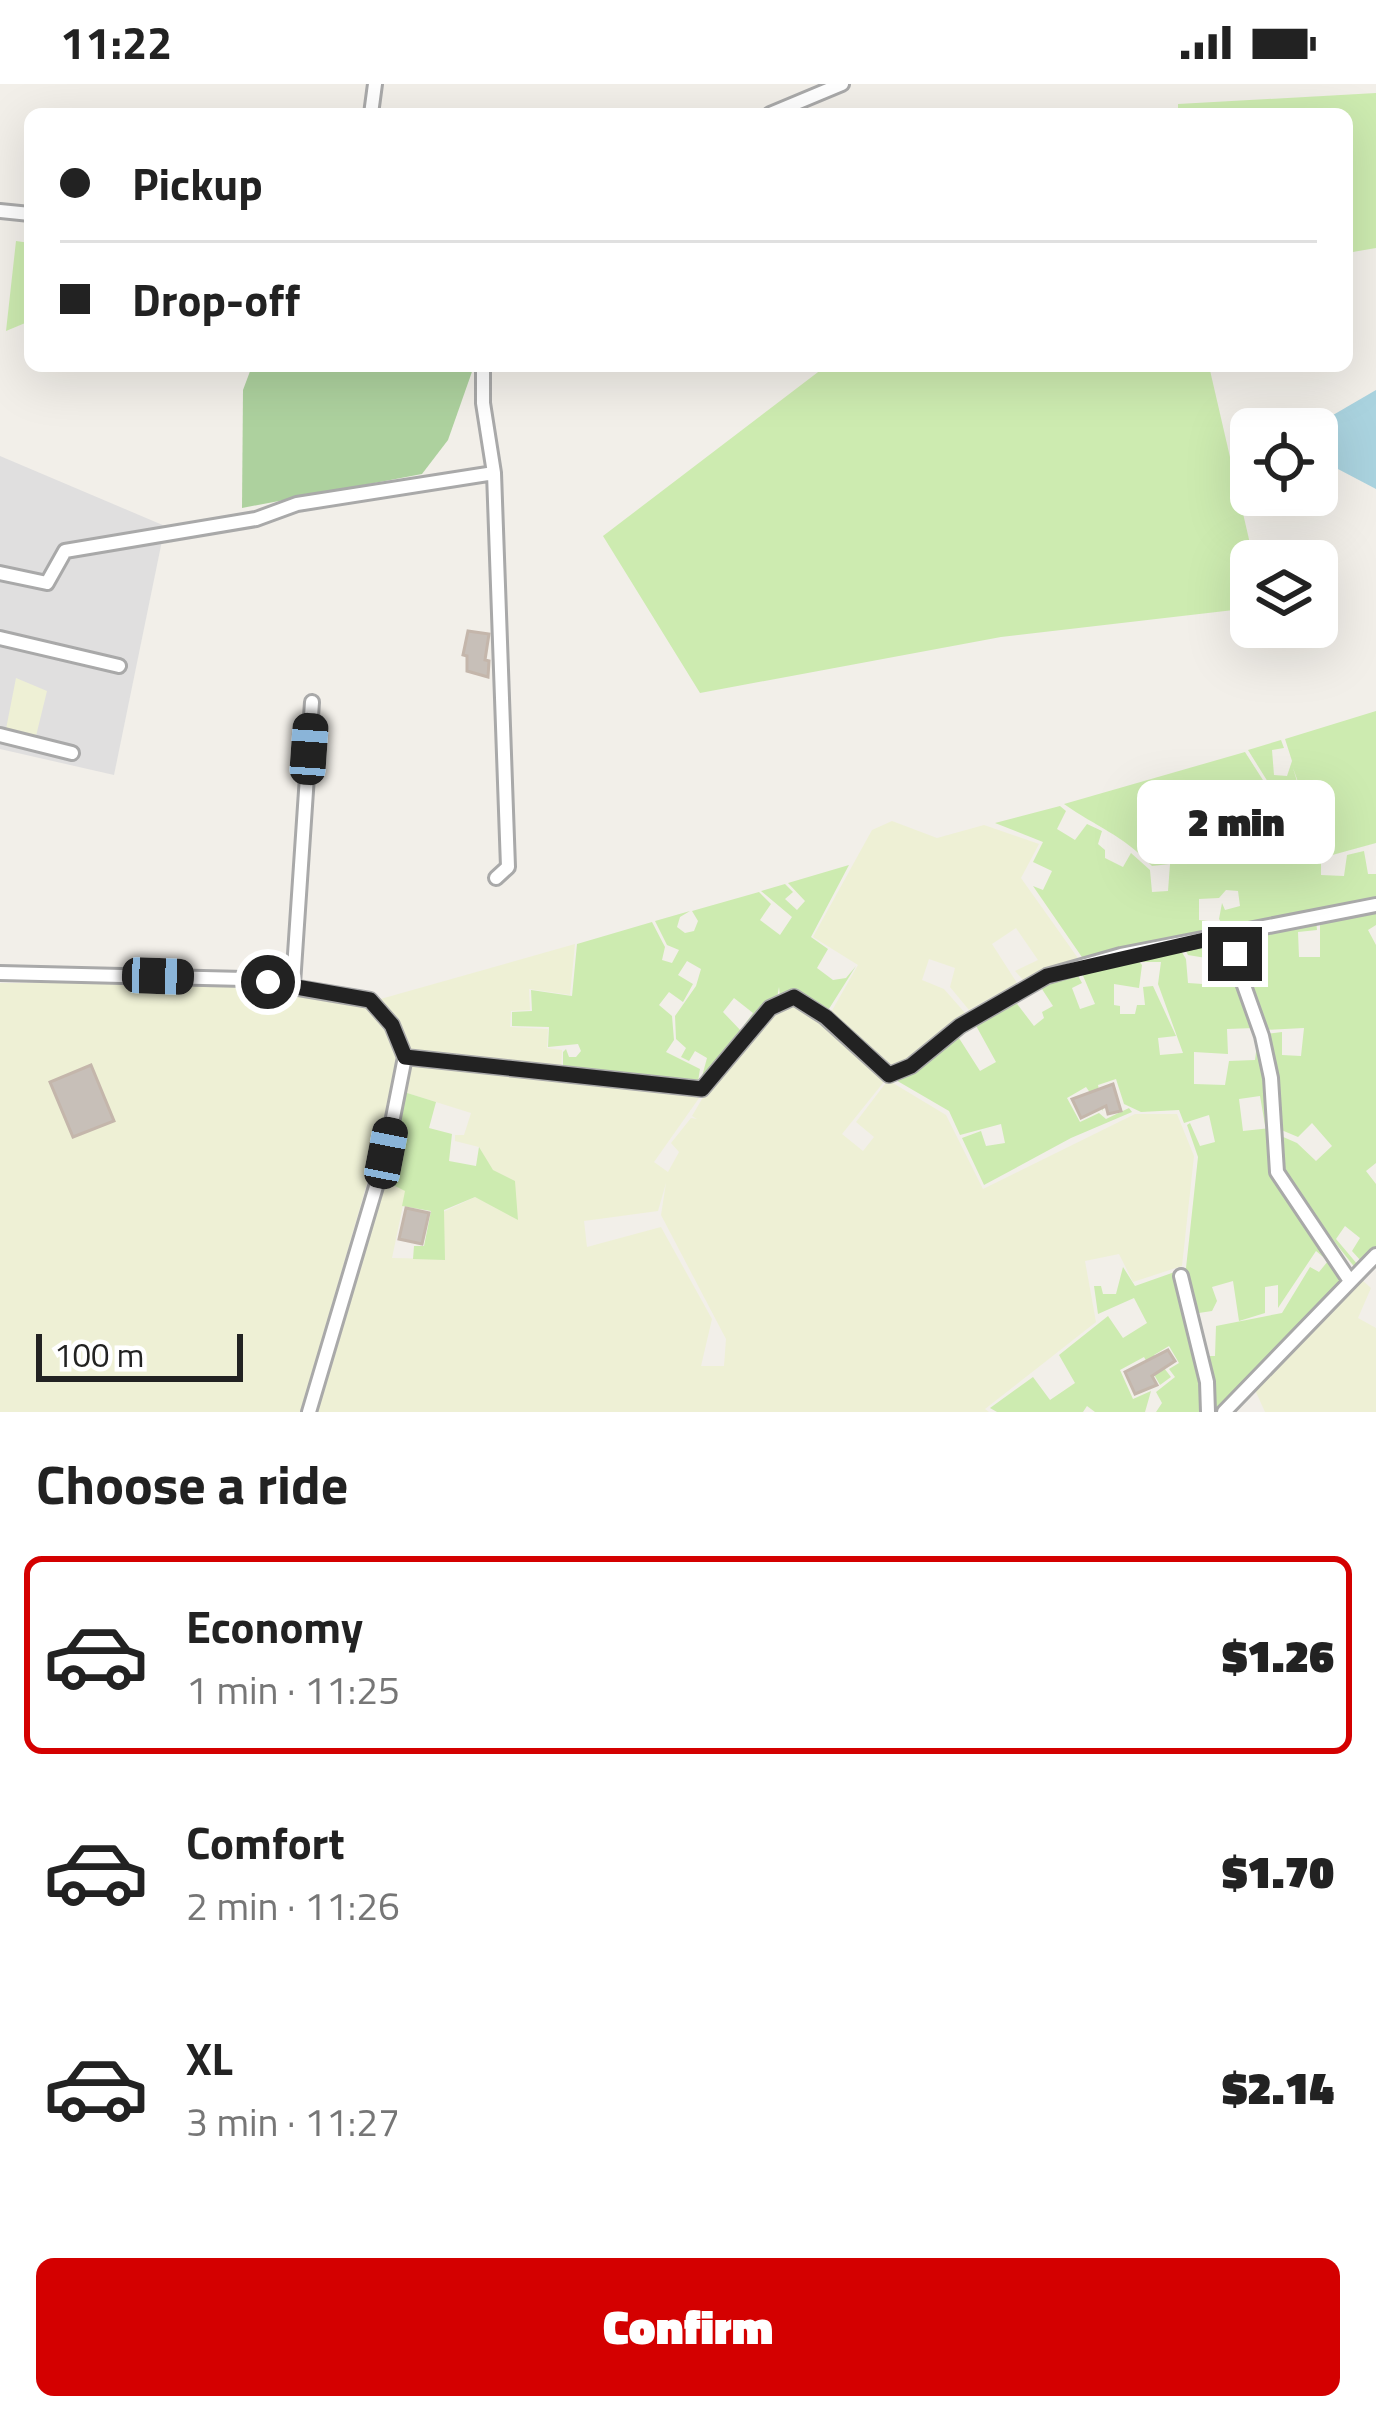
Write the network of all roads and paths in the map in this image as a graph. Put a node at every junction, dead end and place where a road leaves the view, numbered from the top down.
1 (842, 84) edge
2 (784, 108) edge
3 (483, 372) edge
4 (494, 473) junction
5 (0, 573) edge
6 (0, 638) edge
7 (119, 666) dead end
8 (312, 702) dead end
9 (0, 735) edge
10 (72, 753) dead end
11 (496, 878) dead end
12 (1376, 905) edge
13 (1226, 935) junction
14 (0, 973) edge
15 (293, 984) junction
16 (405, 1057) junction
17 (1376, 1255) edge
18 (1181, 1276) dead end
19 (1349, 1281) junction
20 (309, 1412) edge
21 (1208, 1412) edge
22 (1224, 1412) edge

1 - 2 street
3 - 4 street
4 - 5 street
4 - 11 street
6 - 7 street
8 - 15 street
9 - 10 street
12 - 13 street
13 - 16 street
13 - 19 street
14 - 15 street
15 - 16 street
16 - 20 street
17 - 19 street
18 - 21 street
19 - 22 street

